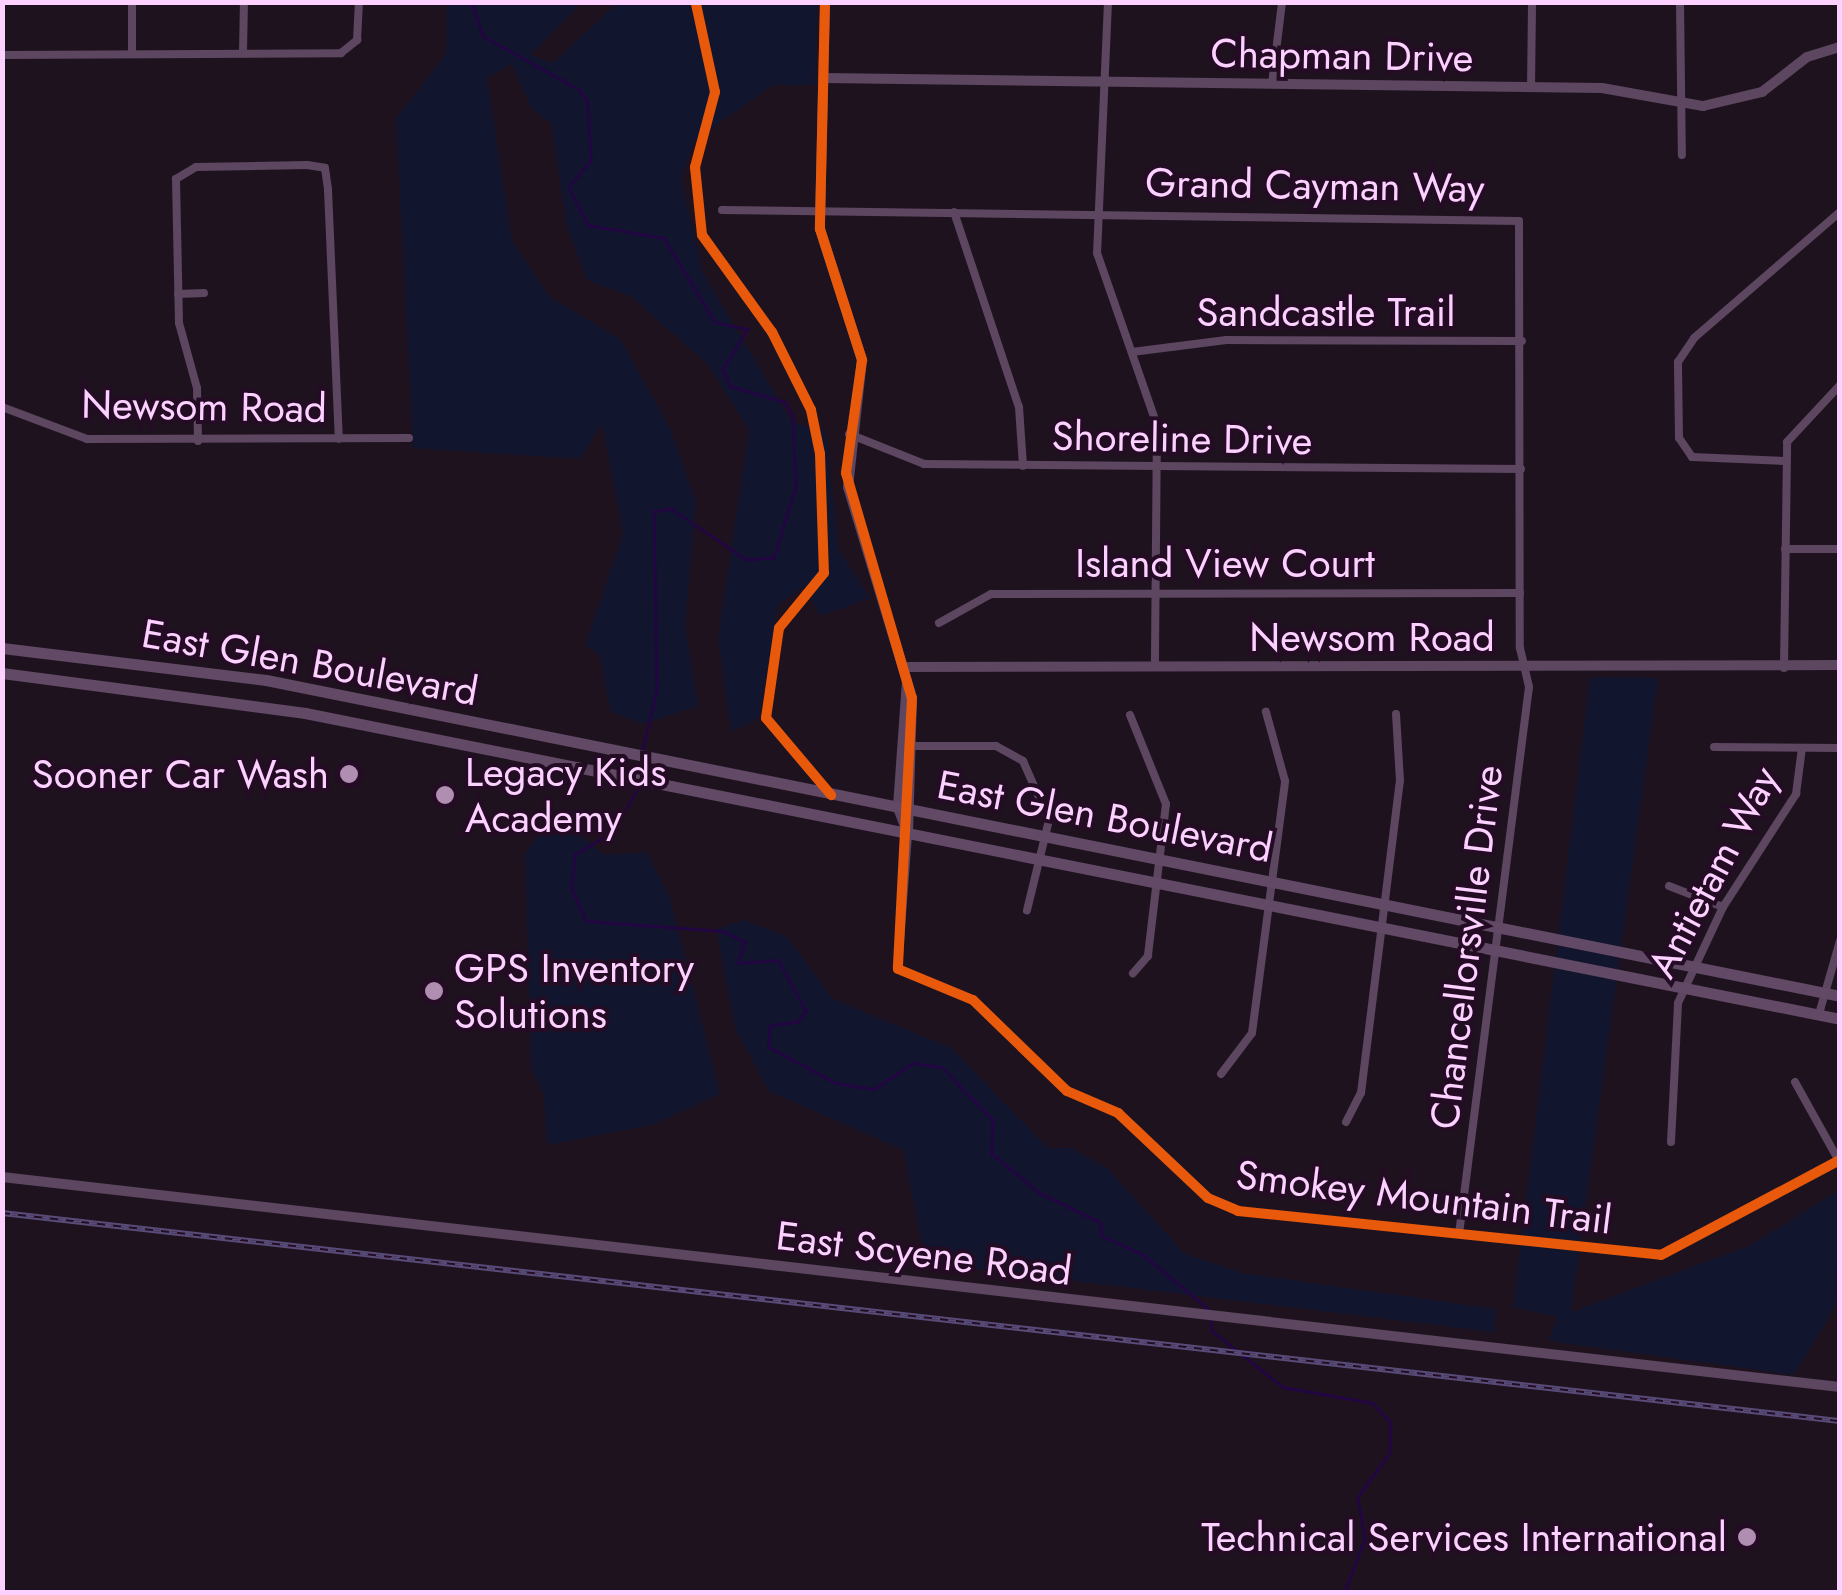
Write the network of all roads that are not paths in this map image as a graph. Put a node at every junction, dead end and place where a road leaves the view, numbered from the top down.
1 (132, 2) edge
2 (244, 2) edge
3 (360, 2) edge
4 (825, 2) edge
5 (1108, 2) edge
6 (1282, 2) edge
7 (1532, 2) edge
8 (1680, 2) edge
9 (1840, 47) edge
10 (132, 51) junction
11 (243, 52) junction
12 (2, 55) edge
13 (824, 78) junction
14 (1100, 82) junction
15 (1272, 84) junction
16 (1531, 88) junction
17 (1680, 104) junction
18 (1682, 155) dead end
19 (722, 210) dead end
20 (820, 210) junction
21 (954, 212) junction
22 (1840, 212) edge
23 (1097, 213) junction
24 (178, 294) junction
25 (204, 294) dead end
26 (1522, 341) junction
27 (1132, 352) junction
28 (1840, 385) edge
29 (2, 408) edge
30 (849, 434) junction
31 (339, 438) junction
32 (410, 438) dead end
33 (198, 441) junction
34 (1786, 461) junction
35 (1023, 466) junction
36 (1157, 469) junction
37 (1521, 470) junction
38 (1785, 549) junction
39 (1840, 549) edge
40 (1156, 592) junction
41 (1520, 593) junction
42 (939, 623) dead end
43 (2, 648) edge
44 (1840, 665) edge
45 (905, 667) junction
46 (1155, 667) junction
47 (1526, 667) junction
48 (1784, 668) junction
49 (2, 673) edge
50 (380, 706) junction
51 (1266, 712) dead end
52 (1396, 714) dead end
53 (1130, 715) dead end
54 (375, 730) junction
55 (906, 746) junction
56 (1714, 747) dead end
57 (1802, 748) junction
58 (1840, 748) edge
59 (898, 808) junction
60 (912, 811) junction
61 (908, 836) junction
62 (1047, 838) junction
63 (1035, 860) junction
64 (1158, 860) junction
65 (1272, 882) junction
66 (1155, 884) junction
67 (1669, 886) dead end
68 (1384, 904) junction
69 (1268, 906) junction
70 (1723, 906) junction
71 (1027, 910) dead end
72 (1497, 926) junction
73 (1381, 928) junction
74 (1840, 941) edge
75 (1494, 950) junction
76 (1698, 966) junction
77 (1134, 973) dead end
78 (1684, 988) junction
79 (1822, 992) junction
80 (1840, 996) edge
81 (1818, 1014) junction
82 (1840, 1019) edge
83 (1221, 1074) dead end
84 (1795, 1082) dead end
85 (1346, 1122) dead end
86 (1670, 1142) dead end
87 (1839, 1161) edge
88 (2, 1177) edge
89 (1460, 1234) junction
90 (1840, 1387) edge

1 - 10 street
2 - 11 street
3 - 11 street
4 - 13 street
5 - 14 street
6 - 15 street
7 - 16 street
8 - 17 street
9 - 17 street, Chapman Drive
10 - 11 street
10 - 12 street
13 - 14 street, Chapman Drive
13 - 20 street
14 - 15 street, Chapman Drive
14 - 23 street
15 - 16 street, Chapman Drive
16 - 17 street, Chapman Drive
17 - 18 street
19 - 20 street, Grand Cayman Way
20 - 21 street, Grand Cayman Way
20 - 30 street
21 - 23 street, Grand Cayman Way
21 - 35 street
22 - 34 street
23 - 26 street, Grand Cayman Way
23 - 27 street
24 - 25 street
24 - 31 street
24 - 33 street
26 - 27 street, Sandcastle Trail
26 - 37 street, Grand Cayman Way
27 - 36 street
28 - 34 street
29 - 33 street, Newsom Road
30 - 35 street, Shoreline Drive
30 - 45 street
31 - 32 street, Newsom Road
31 - 33 street, Newsom Road
34 - 38 street
35 - 36 street, Shoreline Drive
36 - 37 street, Shoreline Drive
36 - 40 street
37 - 41 street, Grand Cayman Way
38 - 39 street
38 - 48 street
40 - 41 street, Island View Court
40 - 42 street, Island View Court
40 - 46 street
41 - 47 street, Grand Cayman Way
43 - 50 main road, East Glen Boulevard
44 - 48 street, Newsom Road
45 - 46 street, Newsom Road
45 - 55 street
46 - 47 street, Newsom Road
47 - 48 street, Newsom Road
47 - 72 street, Chancellorsville Drive
49 - 54 main road, East Glen Boulevard
50 - 54 main road
50 - 59 main road, East Glen Boulevard
51 - 65 street
52 - 68 street
53 - 64 street
54 - 61 main road, East Glen Boulevard
55 - 59 street
55 - 60 street
55 - 62 street
56 - 57 street
57 - 58 street
57 - 70 street, Antietam Way
59 - 60 main road, East Glen Boulevard
59 - 61 street
60 - 61 street
60 - 62 main road, East Glen Boulevard
61 - 63 main road, East Glen Boulevard
61 - 89 street, Smokey Mountain Trail
62 - 63 street
62 - 64 main road, East Glen Boulevard
63 - 66 main road, East Glen Boulevard
63 - 71 street
64 - 65 main road, East Glen Boulevard
64 - 66 street
65 - 68 main road, East Glen Boulevard
65 - 69 street
66 - 69 main road, East Glen Boulevard
66 - 77 street
67 - 70 street
68 - 72 main road, East Glen Boulevard
68 - 73 street
69 - 73 main road, East Glen Boulevard
69 - 83 street
70 - 76 street, Antietam Way
72 - 75 street, Chancellorsville Drive
72 - 76 main road, East Glen Boulevard
73 - 75 main road, East Glen Boulevard
73 - 85 street
74 - 79 street
75 - 78 main road, East Glen Boulevard
75 - 89 street, Chancellorsville Drive
76 - 78 street, Antietam Way
76 - 79 main road, East Glen Boulevard
78 - 81 main road, East Glen Boulevard
78 - 86 street, Antietam Way
79 - 80 main road, East Glen Boulevard
79 - 81 street
81 - 82 main road, East Glen Boulevard
84 - 87 street
87 - 89 street, Smokey Mountain Trail
88 - 90 street, East Scyene Road

